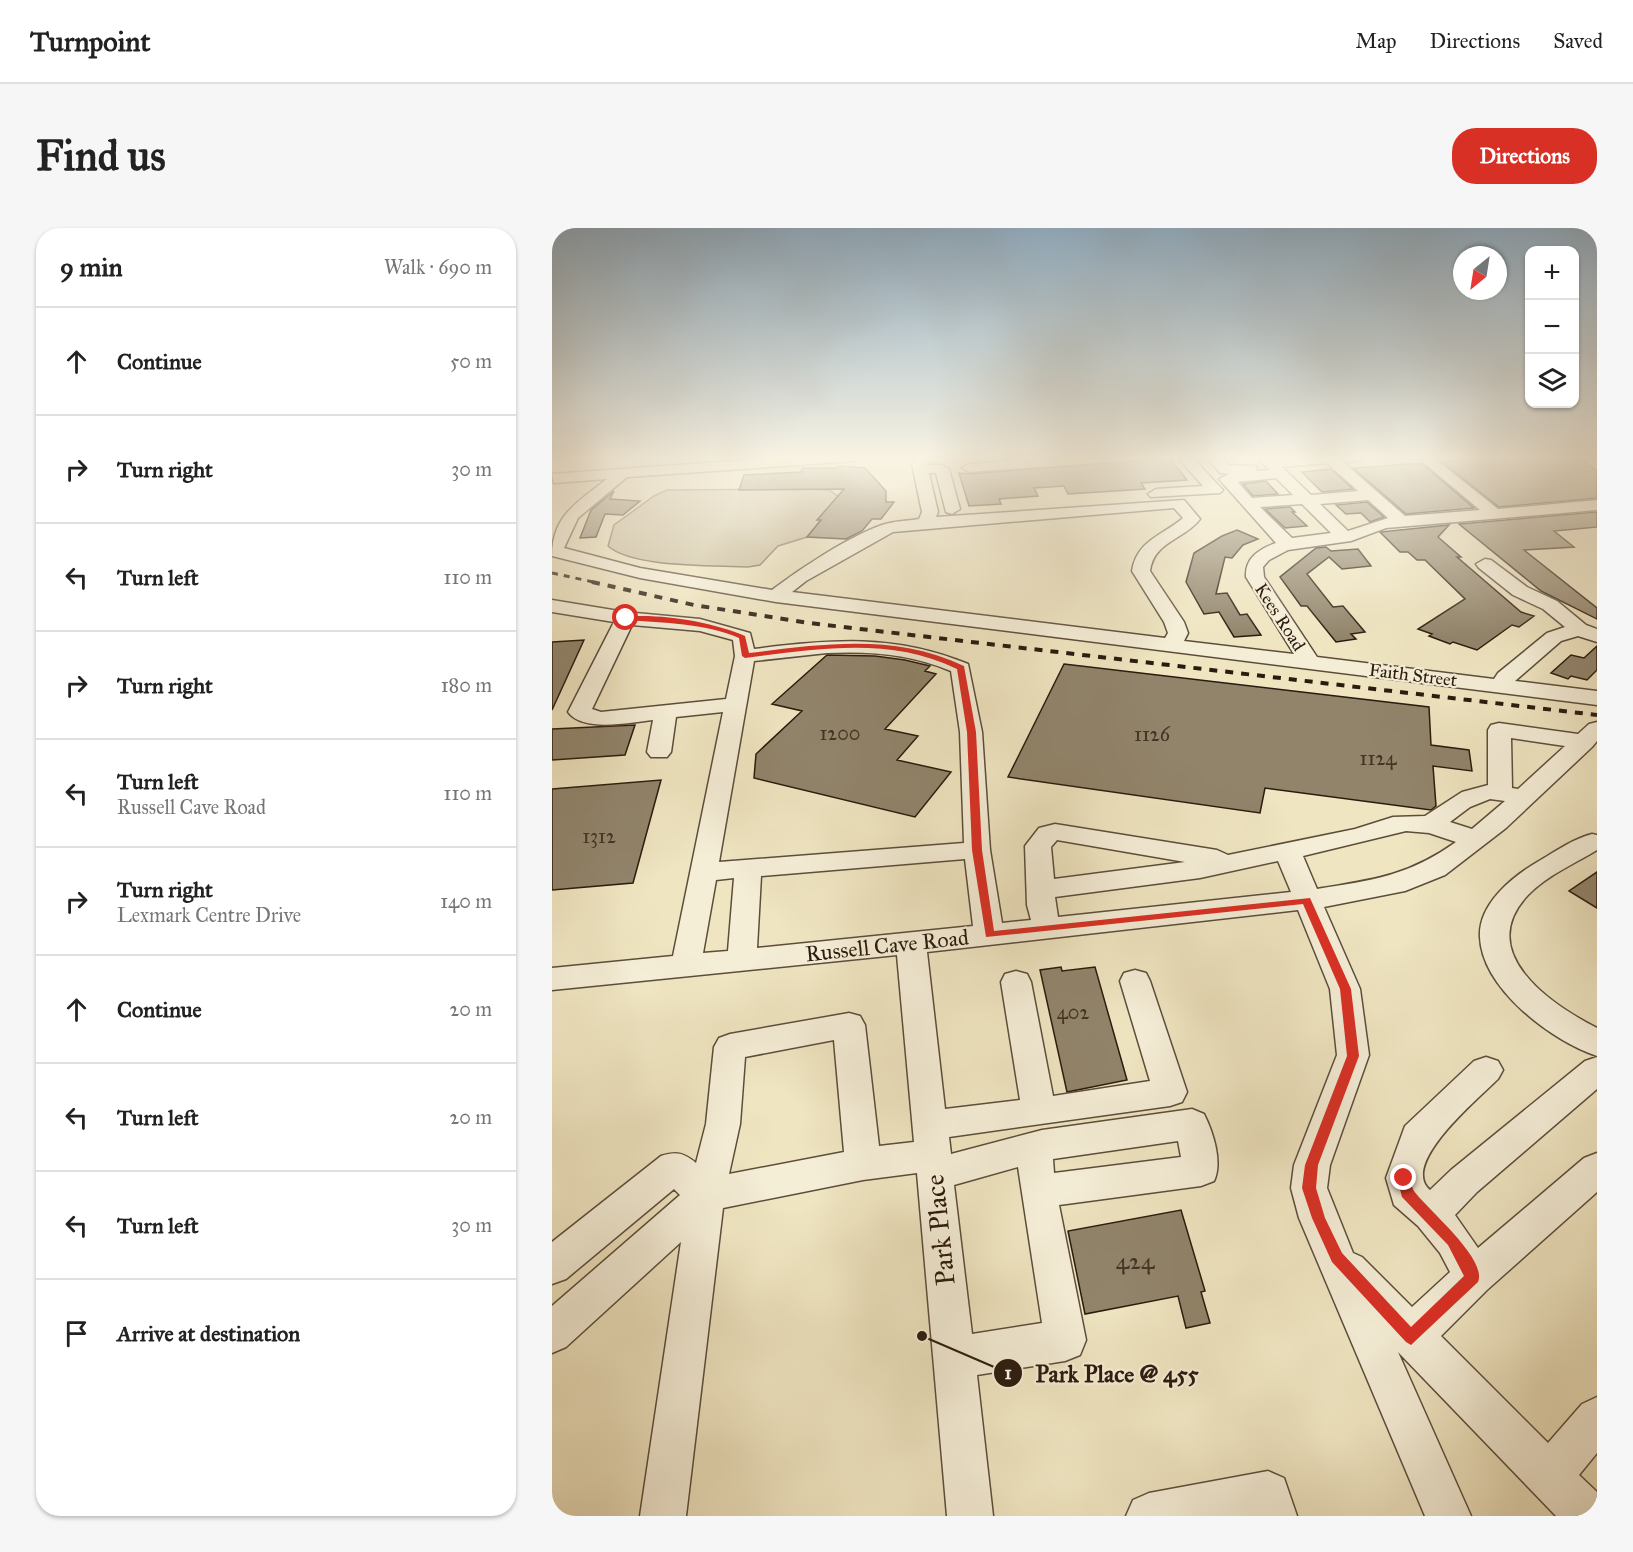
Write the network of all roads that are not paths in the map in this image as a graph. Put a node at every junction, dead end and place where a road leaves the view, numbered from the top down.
1 (570, 517) edge
2 (923, 517) edge
3 (1190, 517) edge
4 (1260, 517) edge
5 (1324, 517) edge
6 (1396, 517) edge
7 (1459, 517) edge
8 (1402, 522) junction
9 (1344, 537) junction
10 (1290, 544) junction
11 (1485, 564) dead end
12 (776, 596) junction
13 (552, 606) edge
14 (626, 618) junction
15 (1588, 633) edge
16 (1172, 645) junction
17 (745, 656) junction
18 (1309, 661) junction
19 (1504, 686) junction
20 (1597, 698) edge
21 (736, 704) junction
22 (666, 712) junction
23 (1593, 734) edge
24 (659, 752) dead end
25 (1511, 795) junction
26 (1432, 823) junction
27 (1475, 840) junction
28 (1592, 842) dead end
29 (977, 850) junction
30 (1287, 850) junction
31 (1230, 862) junction
32 (748, 868) junction
33 (702, 872) junction
34 (1041, 890) junction
35 (1307, 900) junction
36 (1047, 928) junction
37 (989, 935) junction
38 (911, 944) junction
39 (741, 960) junction
40 (686, 965) junction
41 (552, 979) edge
42 (1135, 981) dead end
43 (1016, 982) dead end
44 (1597, 1043) edge
45 (1486, 1070) dead end
46 (1597, 1070) edge
47 (1039, 1112) junction
48 (1034, 1147) junction
49 (933, 1151) junction
50 (863, 1164) junction
51 (1597, 1169) edge
52 (1038, 1191) junction
53 (706, 1195) junction
54 (1431, 1214) junction
55 (1337, 1258) junction
56 (552, 1266) edge
57 (1473, 1277) junction
58 (552, 1334) edge
59 (1411, 1337) junction
60 (954, 1358) junction
61 (1597, 1419) edge
62 (1549, 1476) junction
63 (663, 1516) edge
64 (970, 1516) edge
65 (1149, 1516) edge
66 (1274, 1516) edge
67 (1448, 1516) edge
68 (1588, 1516) edge

1 - 12 street, Faith Street
2 - 12 street
3 - 16 street
4 - 10 street
5 - 9 street
6 - 8 street
7 - 8 street, Kees Road
8 - 9 street, Kees Road
9 - 10 street, Kees Road
10 - 18 street, Kees Road
11 - 15 street
12 - 16 street, Faith Street
13 - 14 street
14 - 17 street
14 - 22 street
15 - 19 street
16 - 18 street, Faith Street
17 - 21 street
17 - 29 street
18 - 19 street, Faith Street
19 - 20 street, Faith Street
21 - 22 street
21 - 33 street
22 - 24 street
23 - 25 street, Russell Cave Road
23 - 25 street
25 - 26 street
25 - 27 street, Russell Cave Road
26 - 27 street
26 - 30 street
27 - 35 street, Russell Cave Road
28 - 44 street
29 - 32 street
29 - 37 street
30 - 31 street
30 - 35 street
31 - 34 street
31 - 34 street
32 - 33 street
32 - 39 street
33 - 40 street
34 - 36 street
35 - 36 street, Russell Cave Road
35 - 55 street
36 - 37 street, Russell Cave Road
37 - 38 street, Russell Cave Road
38 - 39 street, Russell Cave Road
38 - 49 street, Park Place
39 - 40 street, Russell Cave Road
40 - 41 street, Russell Cave Road
42 - 47 street
43 - 47 street
45 - 54 street
46 - 54 street
47 - 49 street
48 - 49 street
48 - 52 street
48 - 52 street
49 - 50 street
49 - 60 street, Park Place
50 - 53 street
50 - 53 street
51 - 57 street
52 - 60 street
53 - 56 street
53 - 58 street
53 - 63 street
54 - 57 street
55 - 59 street
55 - 67 street
57 - 59 street
59 - 62 street
60 - 64 street, Park Place
61 - 62 street
62 - 68 street
65 - 66 street

